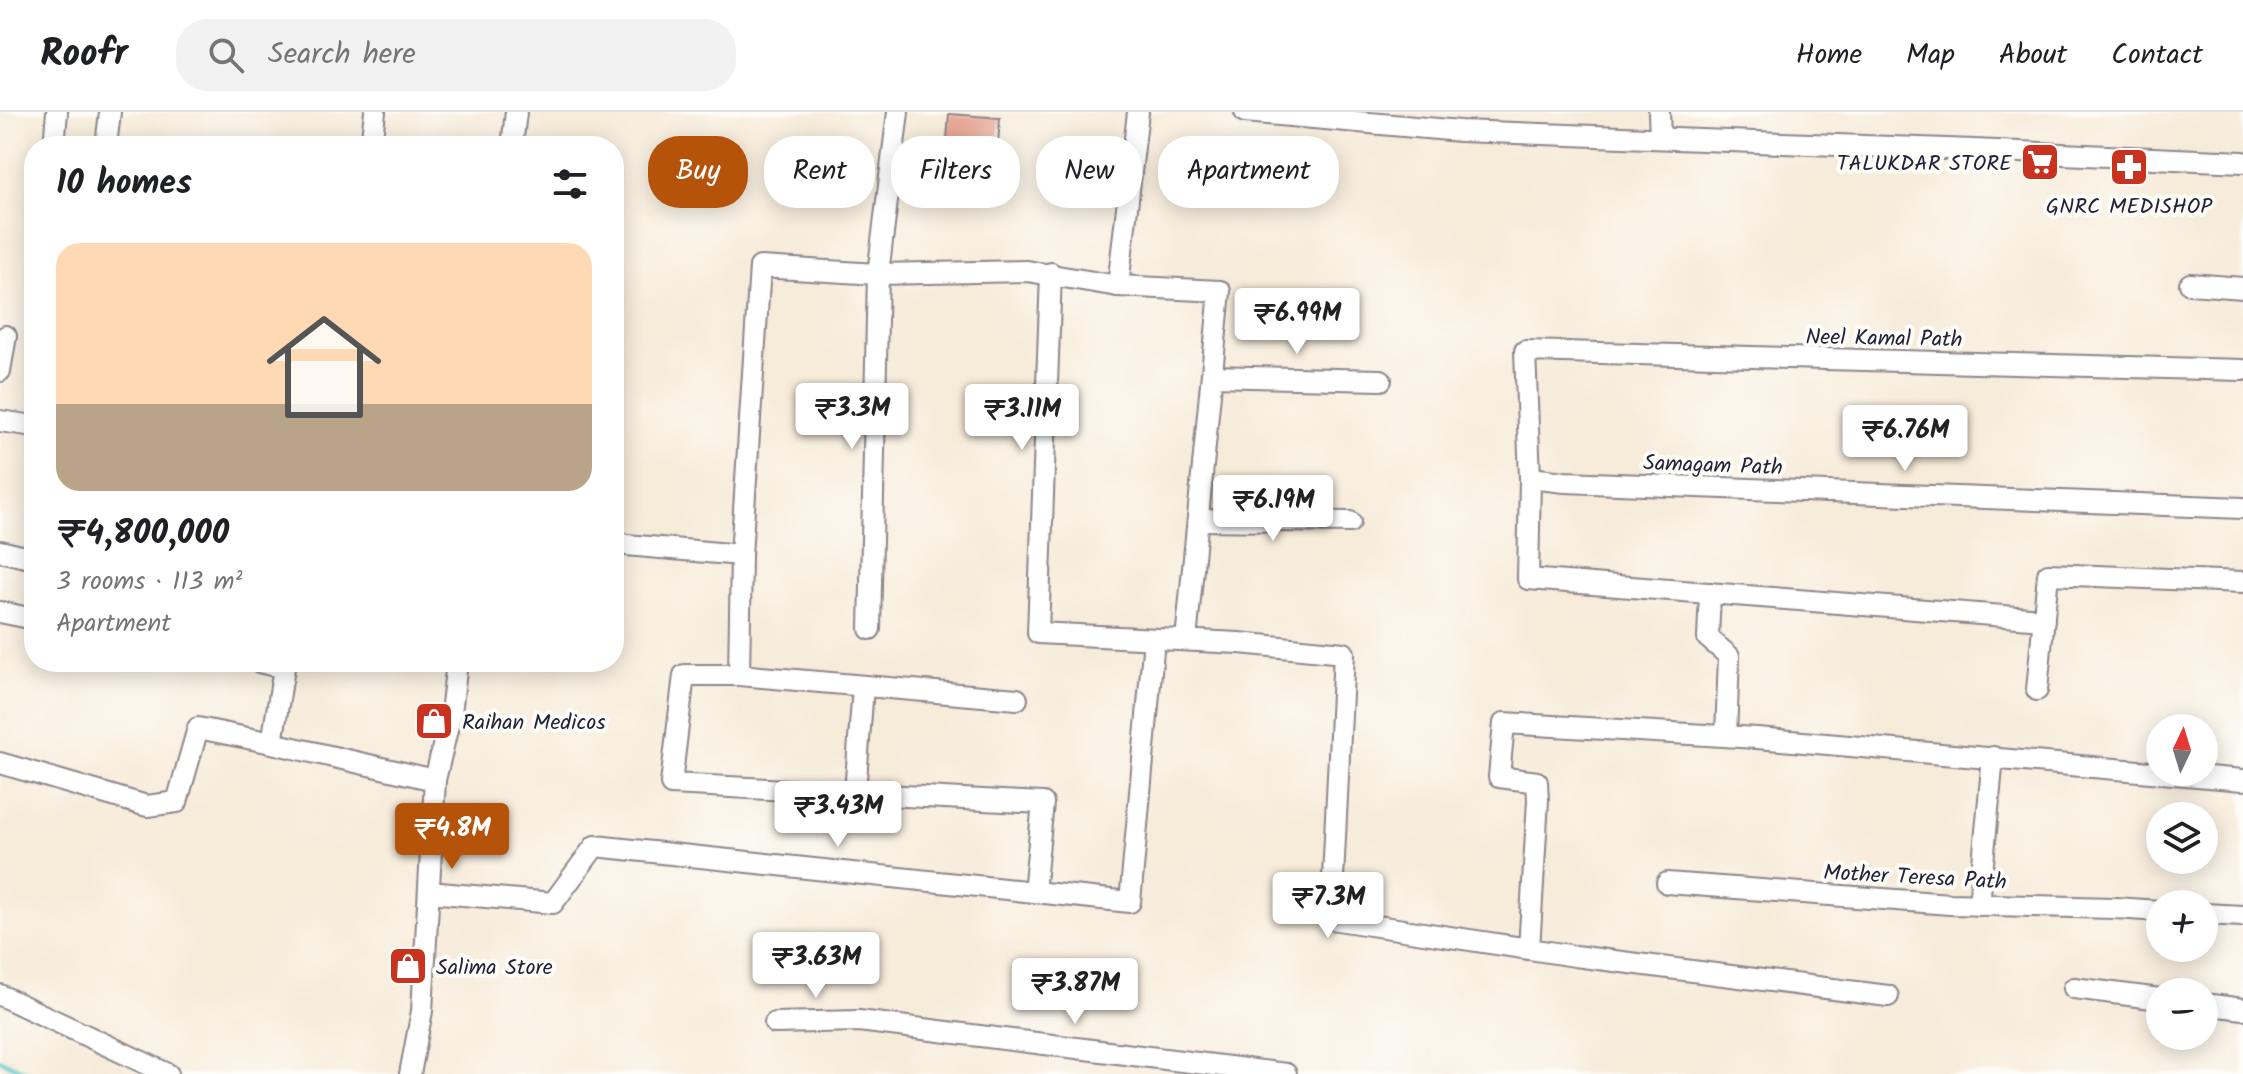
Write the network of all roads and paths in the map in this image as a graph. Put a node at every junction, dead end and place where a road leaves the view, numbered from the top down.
1 (57, 112) edge
2 (110, 112) edge
3 (375, 112) edge
4 (516, 112) edge
5 (898, 112) edge
6 (1138, 112) edge
7 (1245, 112) edge
8 (1659, 112) edge
9 (1510, 122) edge
10 (55, 136) edge
11 (107, 136) edge
12 (372, 136) edge
13 (513, 136) edge
14 (1660, 138) junction
15 (2243, 162) edge
16 (1051, 273) junction
17 (878, 274) junction
18 (2190, 284) dead end
19 (1118, 286) junction
20 (2243, 288) edge
21 (6, 336) dead end
22 (2243, 370) edge
23 (0, 371) edge
24 (1212, 376) junction
25 (1381, 380) dead end
26 (0, 421) edge
27 (24, 425) edge
28 (1530, 478) junction
29 (2243, 508) edge
30 (1198, 520) junction
31 (1350, 522) dead end
32 (624, 544) edge
33 (0, 551) edge
34 (741, 555) junction
35 (24, 557) edge
36 (2243, 582) edge
37 (1710, 593) junction
38 (0, 612) edge
39 (24, 613) edge
40 (2044, 619) junction
41 (870, 629) dead end
42 (1154, 639) junction
43 (1186, 640) junction
44 (283, 672) edge
45 (456, 672) edge
46 (739, 675) junction
47 (863, 687) junction
48 (2037, 690) dead end
49 (1017, 699) dead end
50 (1726, 736) junction
51 (272, 743) junction
52 (1993, 757) junction
53 (0, 763) edge
54 (435, 780) junction
55 (2243, 780) edge
56 (855, 793) junction
57 (1667, 883) dead end
58 (429, 892) junction
59 (1034, 892) junction
60 (1979, 905) junction
61 (2146, 910) edge
62 (2218, 915) edge
63 (2243, 916) edge
64 (1529, 949) junction
65 (2074, 988) dead end
66 (0, 995) edge
67 (1888, 996) dead end
68 (2146, 997) edge
69 (2218, 1006) edge
70 (2243, 1009) edge
71 (775, 1023) dead end
72 (168, 1074) edge
73 (410, 1074) edge
74 (1286, 1074) edge

1 - 10 street
2 - 11 street
3 - 12 street
4 - 13 street
5 - 17 street
6 - 19 street
7 - 9 street
8 - 14 street
9 - 14 street
14 - 15 street
16 - 17 street
16 - 19 street
16 - 42 street
17 - 34 street
17 - 41 street
18 - 20 street
19 - 24 street
21 - 23 street
22 - 28 street, Neel Kamal Path
24 - 25 street
24 - 30 street
26 - 27 street
28 - 29 street, Samagam Path
28 - 37 street
30 - 31 street
30 - 43 street
32 - 34 street
33 - 35 street
34 - 46 street
36 - 40 street
37 - 40 street
37 - 50 street
38 - 39 street
40 - 48 street
42 - 43 street
42 - 59 street
43 - 64 street
44 - 51 street
45 - 54 street
46 - 47 street
46 - 56 street
47 - 49 street
47 - 56 street
50 - 52 street
50 - 64 street
51 - 53 street
51 - 54 street
52 - 55 street
52 - 60 street
54 - 58 street
56 - 59 street
57 - 60 street, Mother Teresa Path
58 - 59 street
58 - 73 street
60 - 61 street, Mother Teresa Path
62 - 63 street
64 - 67 street
65 - 68 street
66 - 72 street
69 - 70 street
71 - 74 street

